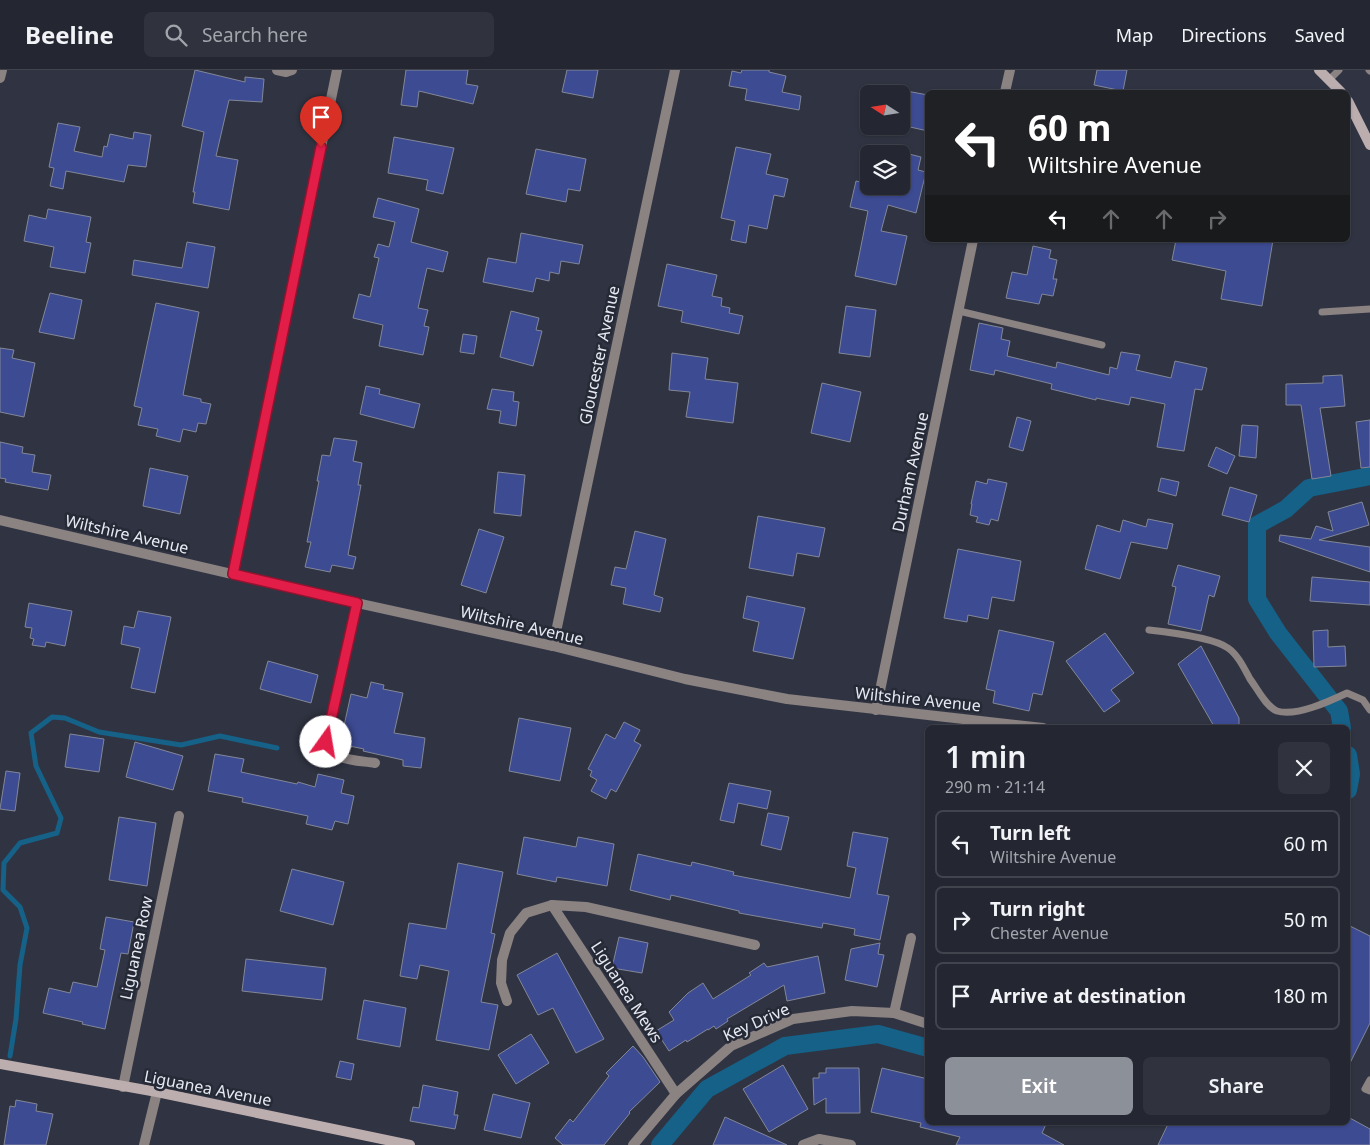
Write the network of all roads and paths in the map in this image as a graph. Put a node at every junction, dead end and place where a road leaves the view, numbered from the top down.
1 (2, 70) edge
2 (277, 70) edge
3 (292, 70) edge
4 (337, 70) edge
5 (675, 70) edge
6 (1010, 70) edge
7 (1319, 70) edge
8 (1339, 70) edge
9 (0, 78) edge
10 (1329, 80) junction
11 (1005, 90) edge
12 (1339, 90) edge
13 (1350, 105) edge
14 (1370, 145) edge
15 (974, 242) edge
16 (1370, 309) edge
17 (959, 311) junction
18 (1322, 312) dead end
19 (1102, 345) dead end
20 (0, 520) edge
21 (233, 574) junction
22 (357, 603) junction
23 (1149, 630) dead end
24 (553, 646) junction
25 (876, 710) junction
26 (1370, 710) edge
27 (1015, 725) edge
28 (375, 763) dead end
29 (179, 816) dead end
30 (552, 905) junction
31 (911, 938) dead end
32 (755, 945) dead end
33 (507, 1000) dead end
34 (894, 1013) junction
35 (925, 1023) edge
36 (0, 1064) edge
37 (1370, 1080) edge
38 (123, 1087) junction
39 (1370, 1091) edge
40 (157, 1092) junction
41 (676, 1094) junction
42 (380, 1142) edge
43 (144, 1145) edge
44 (410, 1145) edge
45 (633, 1145) edge
46 (803, 1145) edge
47 (851, 1145) edge

1 - 9 street
2 - 3 street
4 - 21 street
5 - 24 street, Gloucester Avenue
6 - 11 street
7 - 10 main road
8 - 10 lane
10 - 12 main road
13 - 14 main road
15 - 17 street, Durham Avenue
16 - 18 lane
17 - 19 lane
17 - 25 street, Durham Avenue
20 - 21 street, Wiltshire Avenue
21 - 22 street, Wiltshire Avenue
22 - 24 street, Wiltshire Avenue
22 - 28 street
23 - 26 lane
24 - 25 street, Wiltshire Avenue
25 - 27 street, Wiltshire Avenue
29 - 38 street, Liguanea Row
30 - 32 street
30 - 33 street
30 - 41 street, Liguanea Mews
31 - 34 street
34 - 35 street, Key Drive
34 - 41 street, Key Drive
36 - 38 main road, Liguanea Avenue
37 - 39 lane
38 - 40 main road, Liguanea Avenue
40 - 42 main road, Liguanea Avenue
40 - 43 street
41 - 45 street, Key Drive
42 - 44 main road, Liguanea Avenue
46 - 47 street

